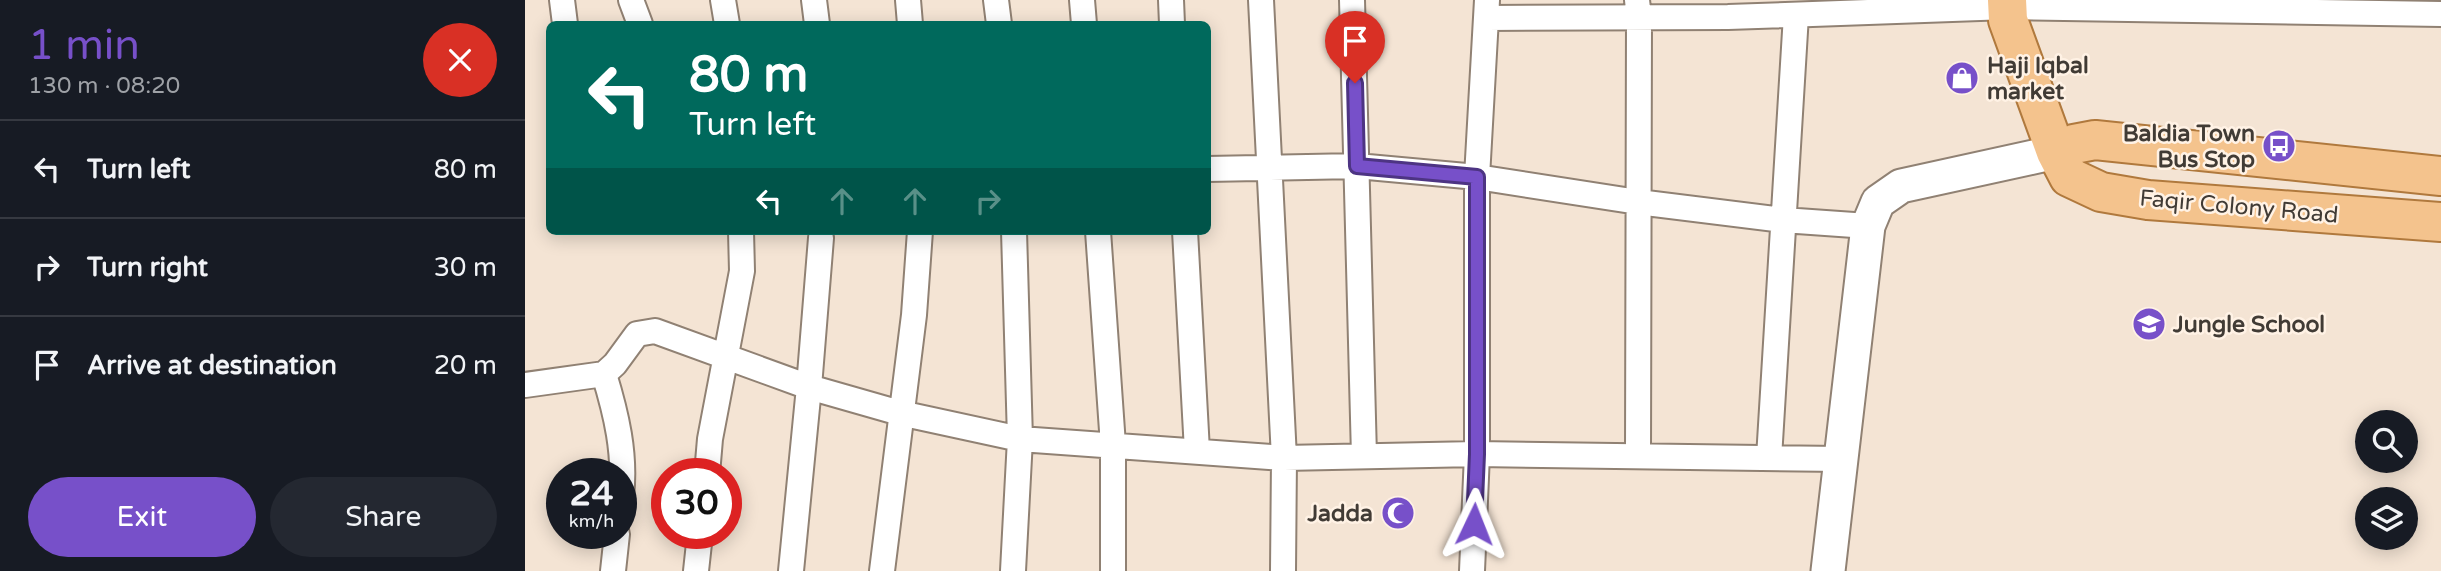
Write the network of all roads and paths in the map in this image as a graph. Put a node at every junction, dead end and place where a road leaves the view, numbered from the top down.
1 (562, 0) edge
2 (631, 0) edge
3 (723, 0) edge
4 (814, 0) edge
5 (908, 0) edge
6 (996, 0) edge
7 (1082, 0) edge
8 (1171, 0) edge
9 (1261, 0) edge
10 (1352, 0) edge
11 (2007, 3) edge
12 (2269, 5) edge
13 (1848, 6) edge
14 (1487, 9) edge
15 (1638, 9) edge
16 (1729, 9) edge
17 (2441, 14) edge
18 (1796, 15) junction
19 (565, 21) edge
20 (639, 21) edge
21 (726, 21) edge
22 (817, 21) edge
23 (910, 21) edge
24 (999, 21) edge
25 (1084, 21) edge
26 (1172, 21) edge
27 (2056, 152) junction
28 (1357, 166) junction
29 (1211, 169) edge
30 (1268, 169) junction
31 (2441, 176) edge
32 (1477, 177) junction
33 (1639, 202) junction
34 (1783, 220) junction
35 (2441, 222) edge
36 (1868, 226) junction
37 (741, 235) edge
38 (919, 235) edge
39 (1014, 235) edge
40 (1098, 235) edge
41 (1185, 235) edge
42 (821, 238) dead end
43 (725, 356) junction
44 (604, 374) junction
45 (525, 385) edge
46 (809, 387) junction
47 (900, 413) junction
48 (1020, 439) junction
49 (1113, 445) junction
50 (1197, 451) junction
51 (1477, 454) junction
52 (1364, 456) junction
53 (1639, 456) junction
54 (621, 458) edge
55 (709, 458) edge
56 (1284, 458) junction
57 (1769, 458) junction
58 (1841, 459) junction
59 (615, 549) edge
60 (698, 549) edge
61 (613, 571) edge
62 (696, 571) edge
63 (791, 571) edge
64 (882, 571) edge
65 (1013, 571) edge
66 (1113, 571) edge
67 (1283, 571) edge
68 (1472, 571) edge
69 (1828, 571) edge

1 - 19 street
2 - 20 street
3 - 21 street
4 - 22 street
5 - 23 street
6 - 24 street
7 - 25 street
8 - 26 street
9 - 30 street
10 - 28 street
11 - 12 street
11 - 13 street
11 - 27 main road, Faqir Colony Road
12 - 17 street
13 - 18 street
14 - 15 street
14 - 32 street
15 - 16 street
15 - 33 street
16 - 18 street
18 - 34 street
27 - 31 main road
27 - 35 main road, Faqir Colony Road
27 - 36 street
28 - 30 street
28 - 32 street
28 - 52 street
29 - 30 street
30 - 56 street
32 - 33 street
32 - 51 street
33 - 34 street
33 - 53 street
34 - 36 street
34 - 57 street
36 - 58 street
37 - 43 street
38 - 47 street
39 - 48 street
40 - 49 street
41 - 50 street
42 - 46 street
43 - 44 street
43 - 46 street
43 - 55 street
44 - 45 street
44 - 54 street
46 - 47 street
46 - 63 street
47 - 48 street
47 - 64 street
48 - 49 street
48 - 65 street
49 - 50 street
49 - 66 street
50 - 56 street
51 - 52 street
51 - 53 street
51 - 68 street
52 - 56 street
53 - 57 street
56 - 67 street
57 - 58 street
58 - 69 street
59 - 61 street
60 - 62 street

